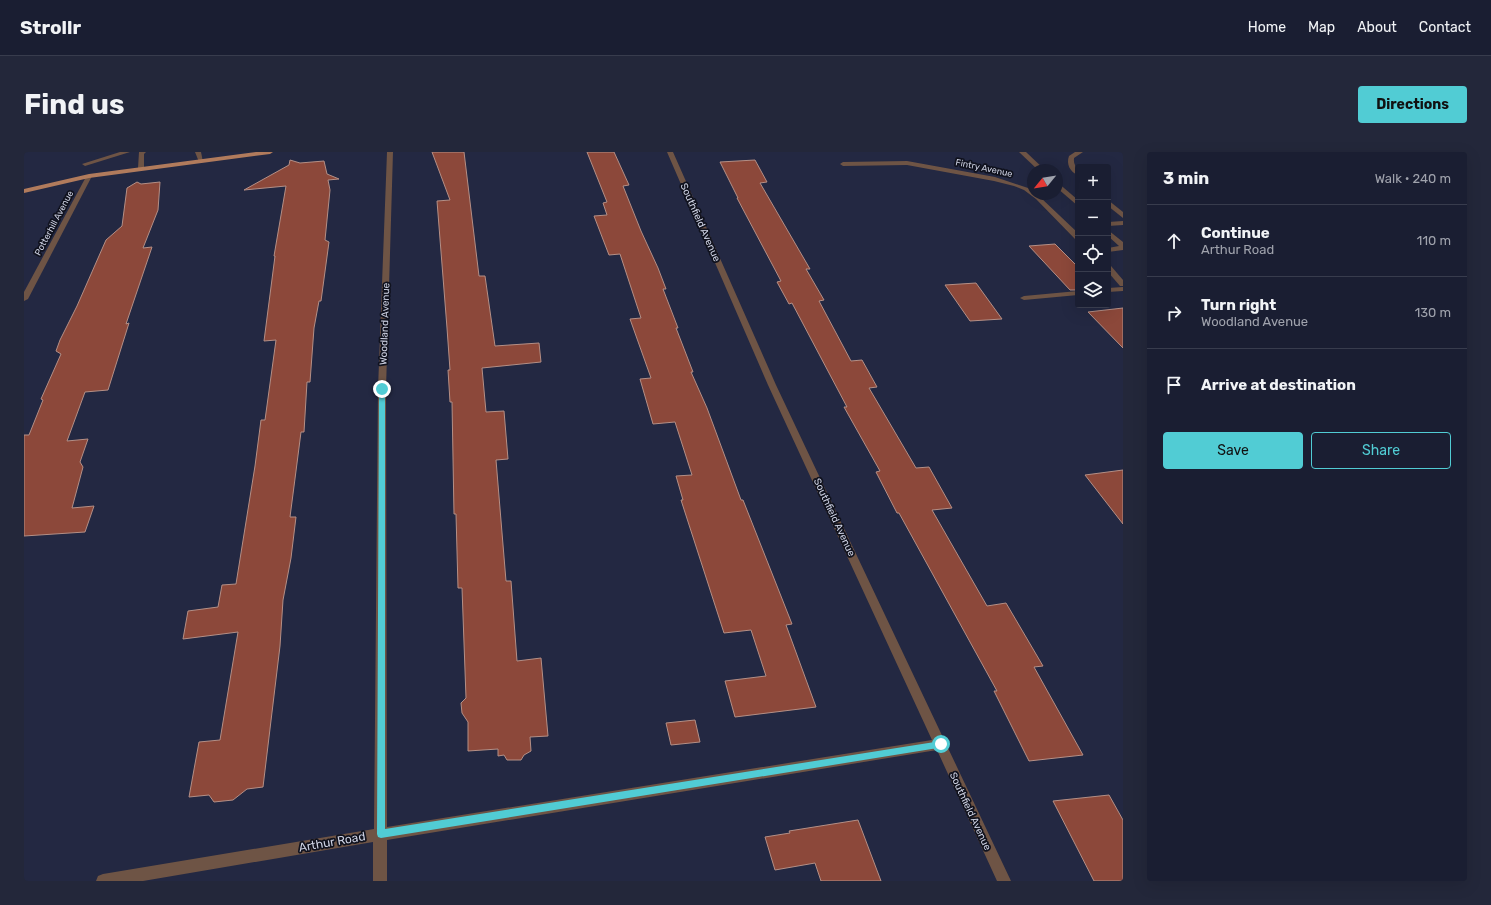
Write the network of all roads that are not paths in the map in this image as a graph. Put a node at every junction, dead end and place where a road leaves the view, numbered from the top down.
1 (127, 152) edge
2 (143, 152) edge
3 (198, 152) edge
4 (270, 152) edge
5 (390, 152) edge
6 (670, 152) edge
7 (1022, 152) edge
8 (1080, 152) edge
9 (201, 161) junction
10 (85, 164) dead end
11 (843, 164) dead end
12 (1035, 164) edge
13 (141, 168) junction
14 (1075, 170) edge
15 (89, 176) junction
16 (1063, 190) edge
17 (24, 191) edge
18 (1075, 201) edge
19 (1111, 205) edge
20 (1123, 216) edge
21 (1123, 223) edge
22 (1111, 224) edge
23 (1111, 235) edge
24 (1077, 236) edge
25 (1123, 247) edge
26 (1111, 249) edge
27 (1111, 271) edge
28 (1123, 284) edge
29 (1123, 289) edge
30 (1111, 290) edge
31 (1075, 293) edge
32 (1024, 298) dead end
33 (24, 299) edge
34 (941, 744) junction
35 (381, 834) junction
36 (103, 881) edge
37 (380, 881) edge
38 (1004, 881) edge

1 - 10 street
2 - 13 street
3 - 9 street
4 - 9 main road
5 - 35 street, Woodland Avenue
6 - 34 street, Southfield Avenue
7 - 12 street
8 - 14 street
9 - 13 main road
11 - 24 street, Fintry Avenue
13 - 15 main road
15 - 17 main road
15 - 33 street, Potterhill Avenue
16 - 18 street
19 - 20 street
21 - 22 street
23 - 25 street
25 - 26 street
27 - 28 street
29 - 30 street
31 - 32 street
34 - 35 street, Arthur Road
34 - 38 street, Southfield Avenue
35 - 36 street, Arthur Road
35 - 37 street, Woodland Avenue

